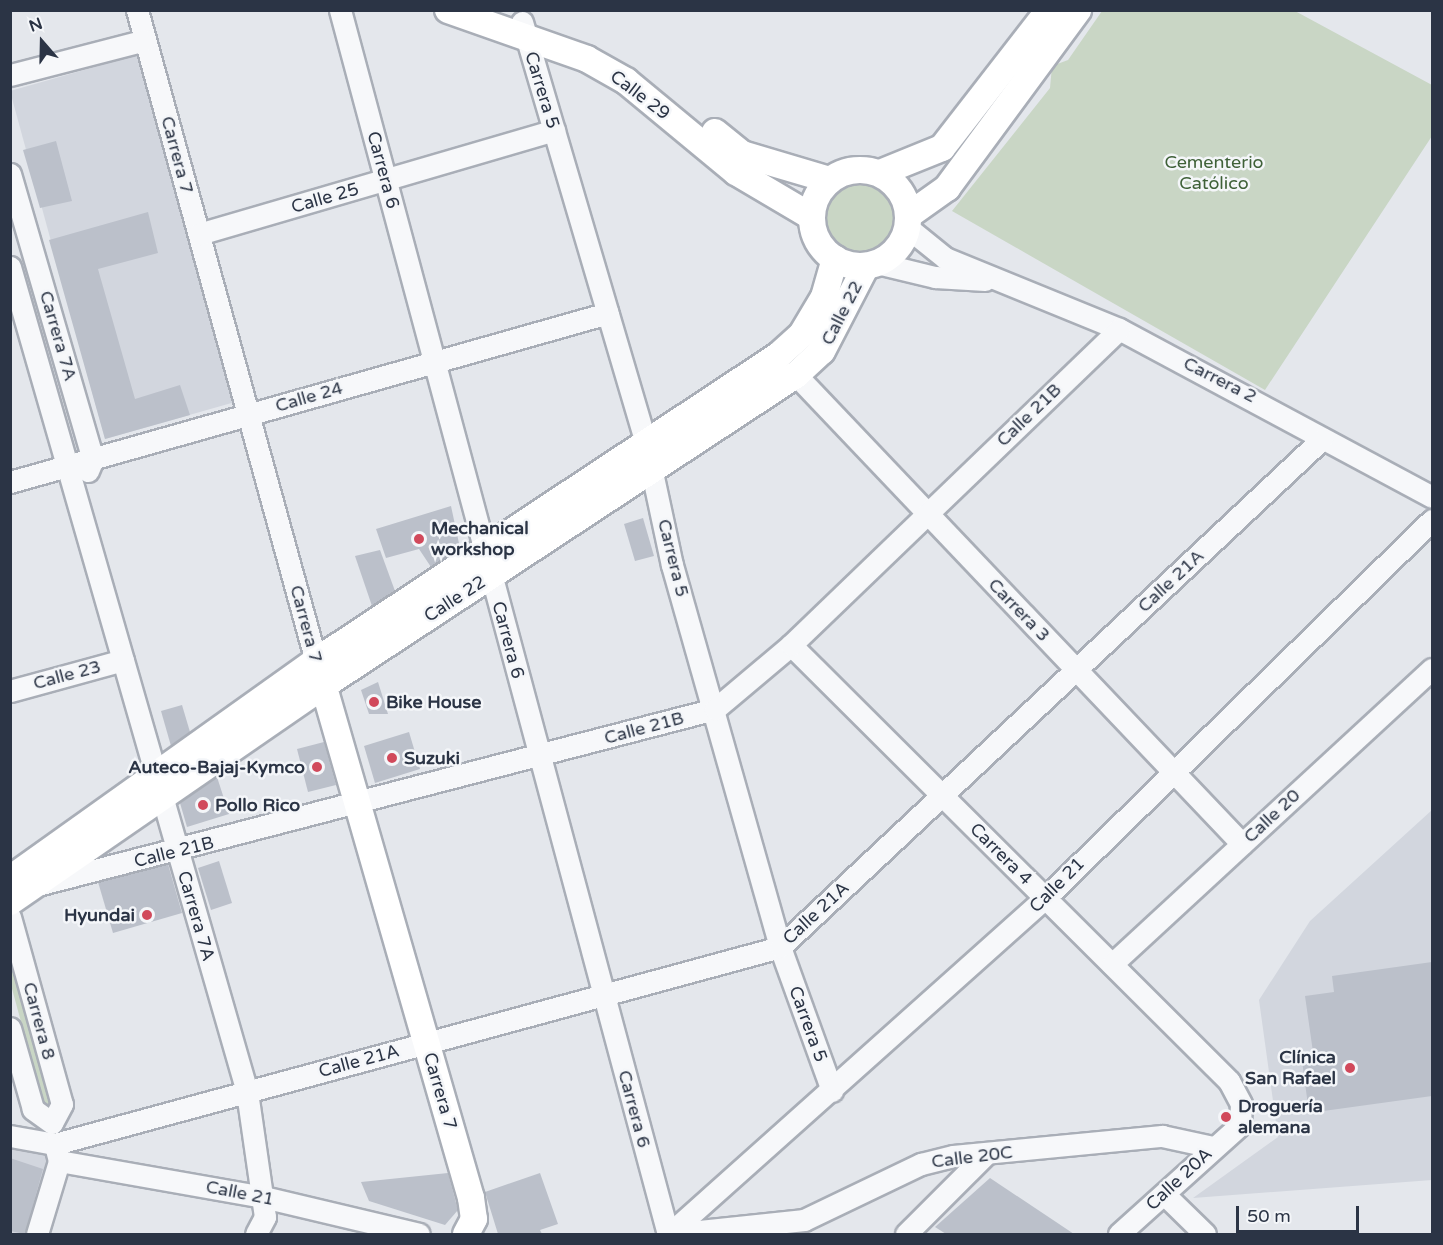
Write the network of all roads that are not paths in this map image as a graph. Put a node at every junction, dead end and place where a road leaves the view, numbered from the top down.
1 (137, 10) edge
2 (340, 10) edge
3 (448, 10) edge
4 (491, 10) edge
5 (1049, 10) edge
6 (1078, 10) edge
7 (524, 30) junction
8 (145, 40) junction
9 (10, 75) edge
10 (554, 130) junction
11 (880, 173) junction
12 (10, 174) edge
13 (386, 180) junction
14 (830, 180) junction
15 (812, 217) junction
16 (908, 222) junction
17 (199, 234) junction
18 (835, 259) junction
19 (872, 264) junction
20 (39, 269) junction
21 (12, 274) edge
22 (998, 281) junction
23 (608, 313) junction
24 (1119, 329) junction
25 (434, 362) junction
26 (796, 375) junction
27 (249, 414) junction
28 (1322, 439) junction
29 (646, 444) junction
30 (93, 459) junction
31 (66, 466) junction
32 (653, 470) junction
33 (10, 482) edge
34 (1431, 493) edge
35 (76, 496) junction
36 (927, 514) junction
37 (1432, 520) edge
38 (484, 550) junction
39 (491, 575) junction
40 (791, 645) junction
41 (123, 660) junction
42 (316, 661) junction
43 (1432, 669) edge
44 (1076, 670) junction
45 (323, 686) junction
46 (10, 691) edge
47 (715, 709) junction
48 (538, 756) junction
49 (1171, 770) junction
50 (160, 787) junction
51 (942, 795) junction
52 (358, 804) junction
53 (1242, 844) junction
54 (178, 852) junction
55 (10, 879) edge
56 (35, 885) junction
57 (1045, 898) junction
58 (10, 902) edge
59 (10, 917) edge
60 (780, 947) junction
61 (1112, 964) junction
62 (604, 995) junction
63 (10, 1028) edge
64 (426, 1043) junction
65 (832, 1091) junction
66 (247, 1092) junction
67 (1240, 1125) joint
68 (10, 1136) edge
69 (56, 1143) junction
70 (1213, 1147) junction
71 (985, 1155) junction
72 (1165, 1195) junction
73 (263, 1197) junction
74 (37, 1234) edge
75 (256, 1234) edge
76 (419, 1234) edge
77 (466, 1234) edge
78 (669, 1234) edge
79 (906, 1234) edge
80 (1119, 1234) edge
81 (1205, 1234) edge

1 - 8 street, Carrera 7
2 - 13 street, Carrera 6
3 - 7 main road, Calle 29
4 - 7 main road, Calle 29
5 - 11 main road
6 - 16 main road
7 - 10 street, Carrera 5
7 - 14 main road, Calle 29
7 - 15 main road, Calle 29
8 - 9 street
8 - 17 street, Carrera 7
10 - 13 street, Calle 25
10 - 23 street, Carrera 5
11 - 14 main road
11 - 16 main road
12 - 20 street, Carrera 7A
13 - 17 street, Calle 25
13 - 25 street, Carrera 6
14 - 15 main road
15 - 18 main road
16 - 19 main road
16 - 22 street, Carrera 2
17 - 27 street, Carrera 7
18 - 19 main road
18 - 29 main road, Calle 22
19 - 22 street, Carrera 2
19 - 26 main road, Calle 22
20 - 21 street
20 - 30 street, Carrera 7A
21 - 31 street, Carrera 7A
22 - 24 street, Carrera 2
23 - 25 street, Calle 24
23 - 29 street, Carrera 5
24 - 28 street, Carrera 2
24 - 36 street, Calle 21B
25 - 27 street, Calle 24
25 - 38 street, Carrera 6
26 - 32 main road, Calle 22
26 - 36 street, Carrera 3
27 - 30 street, Calle 24
27 - 42 street, Carrera 7
28 - 34 street, Carrera 2
28 - 44 street, Calle 21A
29 - 32 street, Carrera 5
29 - 38 main road, Calle 22
30 - 31 street, Calle 24
30 - 35 street
31 - 33 street, Calle 24
31 - 35 street, Carrera 7A
32 - 39 main road, Calle 22
32 - 47 street, Carrera 5
35 - 41 street, Carrera 7A
36 - 40 street, Calle 21B
36 - 44 street, Carrera 3
37 - 49 street, Calle 21
38 - 39 street, Carrera 6
38 - 42 main road, Calle 22
39 - 45 main road, Calle 22
39 - 48 street, Carrera 6
40 - 47 street, Calle 21B
40 - 51 street, Carrera 4
41 - 46 street, Calle 23
41 - 50 street, Carrera 7A
42 - 45 main road, Carrera 7
42 - 50 main road, Calle 22
43 - 53 street, Calle 20
44 - 49 street, Carrera 3
44 - 51 street, Calle 21A
45 - 50 main road, Calle 22
45 - 52 main road, Carrera 7
47 - 48 street, Calle 21B
47 - 60 street, Carrera 5
48 - 52 street, Calle 21B
48 - 62 street, Carrera 6
49 - 53 street, Carrera 3
49 - 57 street, Calle 21
50 - 54 street, Carrera 7A
50 - 55 main road, Calle 22
50 - 56 main road, Calle 22
51 - 57 street, Carrera 4
51 - 60 street, Calle 21A
52 - 54 street, Calle 21B
52 - 64 main road, Carrera 7
53 - 61 street, Calle 20
54 - 56 street, Calle 21B
54 - 66 street, Carrera 7A
56 - 58 main road, Calle 22
57 - 61 street, Carrera 4
57 - 65 street, Calle 21
59 - 69 street, Carrera 8
60 - 62 street, Calle 21A
60 - 65 street, Carrera 5
61 - 67 street, Carrera 4
62 - 64 street, Calle 21A
62 - 78 street, Carrera 6
63 - 69 street, Carrera 8
64 - 66 street, Calle 21A
64 - 77 main road, Carrera 7
65 - 78 street, Calle 21
66 - 69 street, Calle 21A
66 - 73 street, Carrera 7A
67 - 70 street, Calle 20A
68 - 69 street, Calle 21
69 - 73 street, Calle 21
69 - 74 street, Carrera 8
70 - 71 street, Calle 20C
70 - 72 street, Calle 20A
71 - 78 street, Calle 20C
71 - 79 street
72 - 80 street, Calle 20A
72 - 81 street
73 - 75 street, Carrera 7A
73 - 76 street, Calle 21

